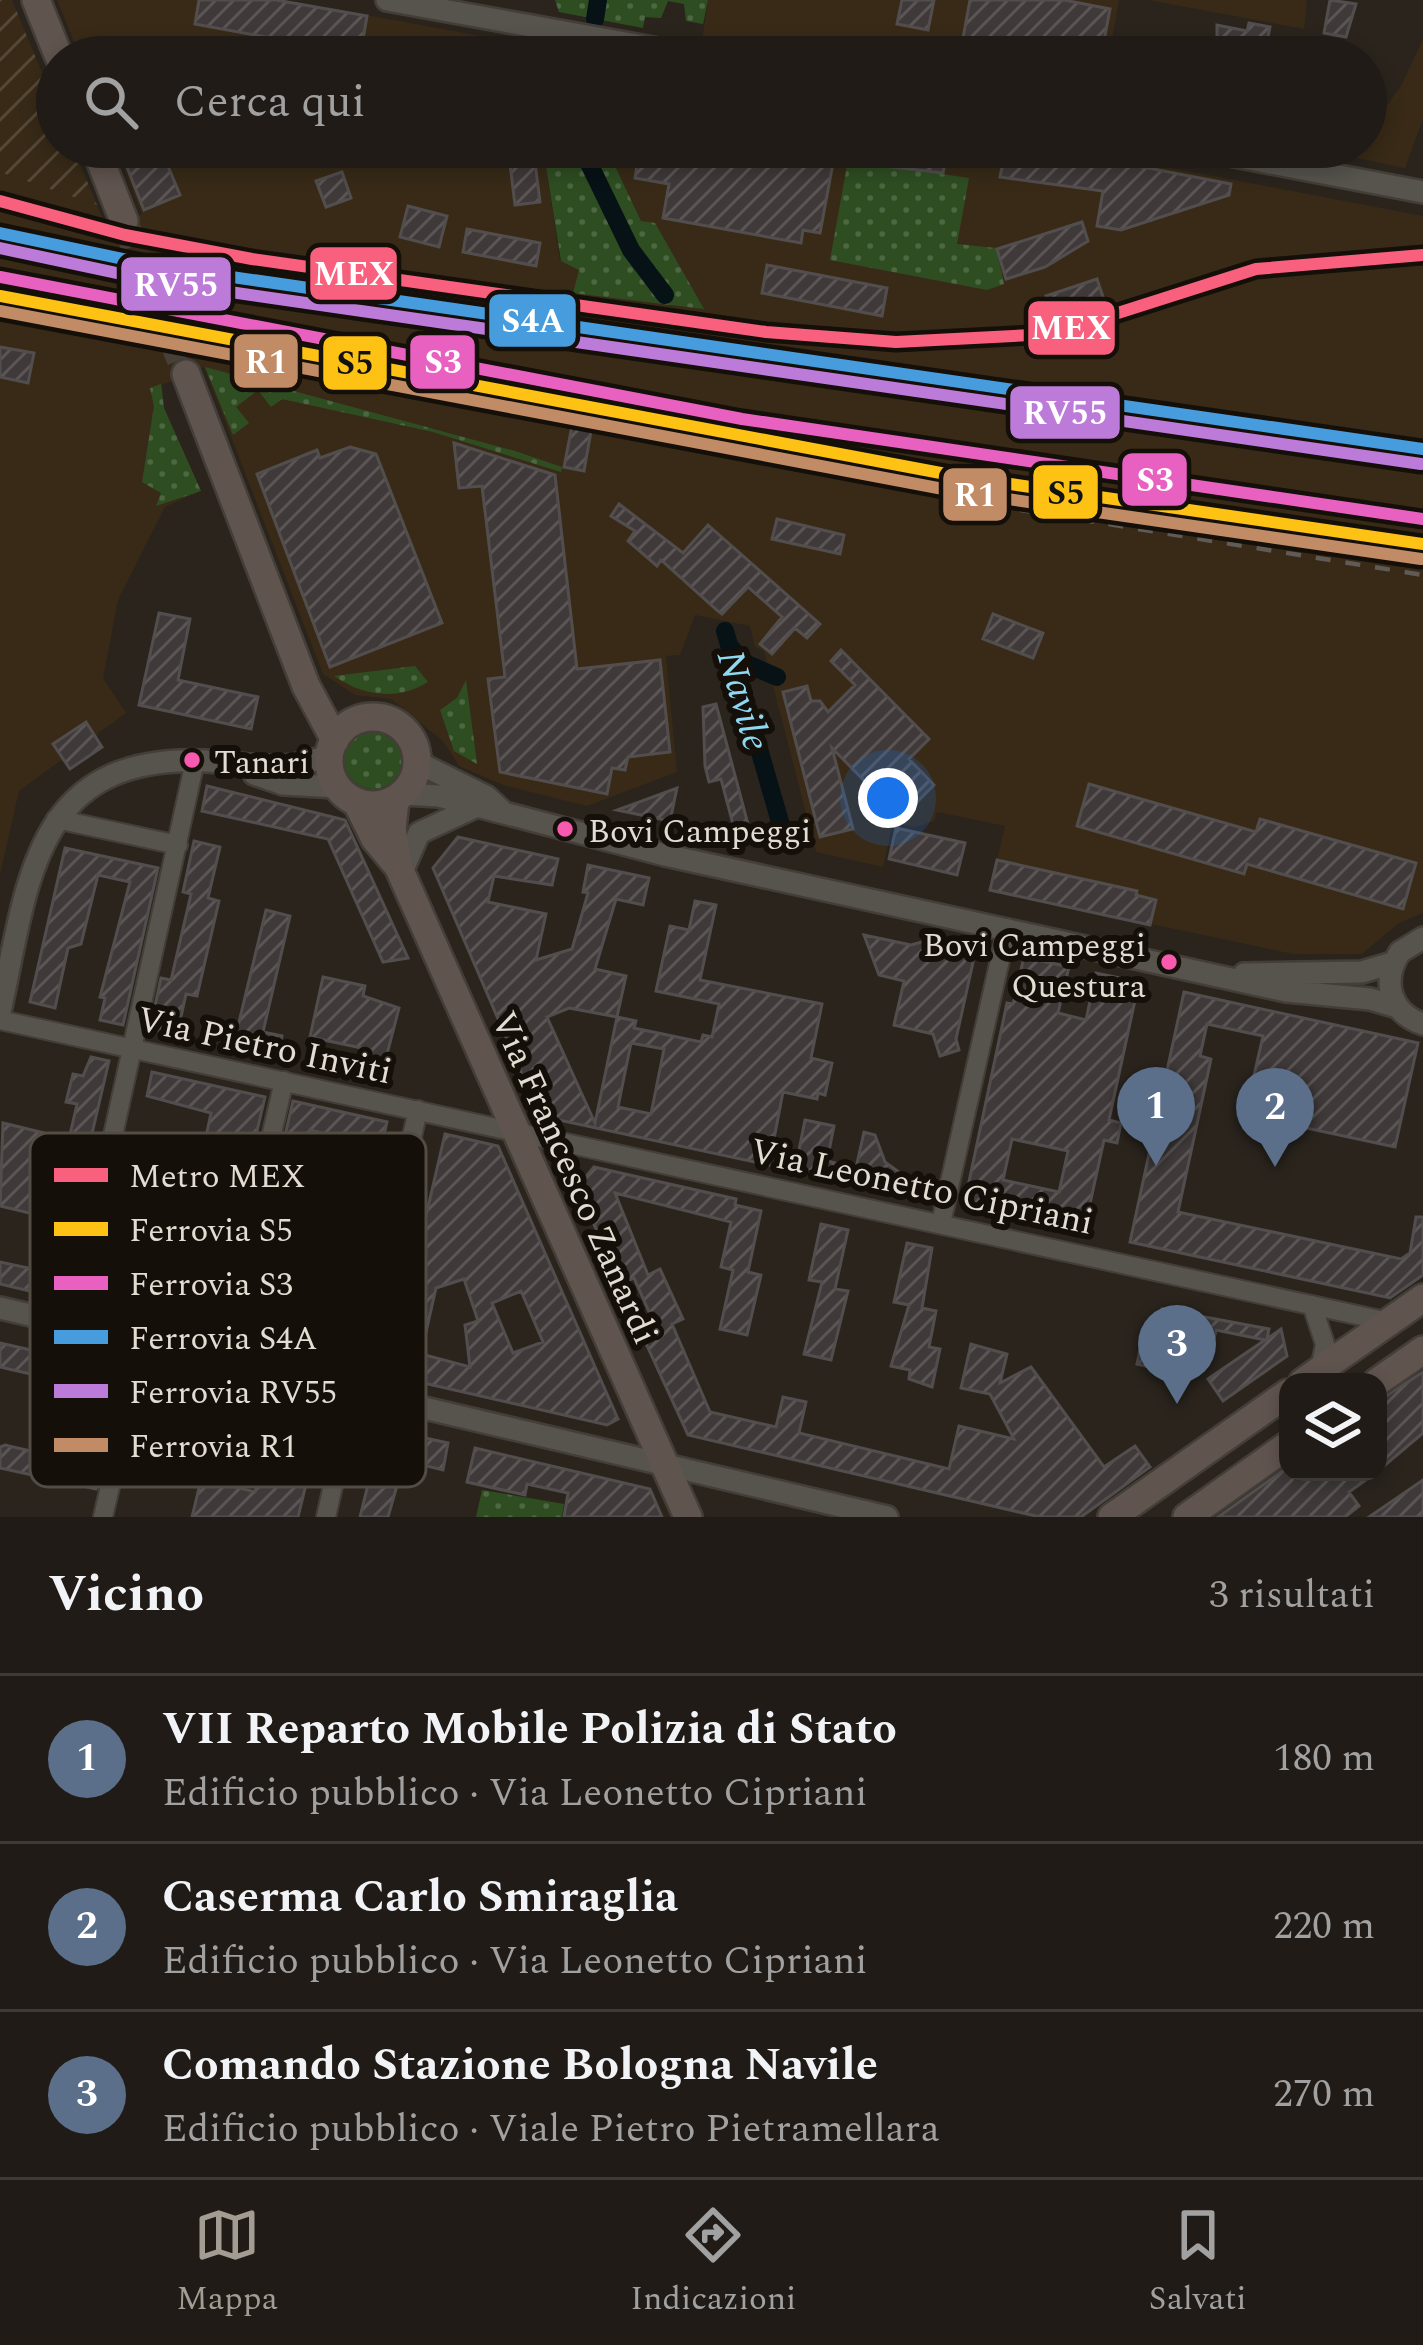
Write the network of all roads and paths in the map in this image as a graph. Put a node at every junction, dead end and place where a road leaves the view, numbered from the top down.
1 (36, 0) edge
2 (387, 0) edge
3 (51, 36) edge
4 (588, 36) edge
5 (103, 168) edge
6 (1297, 168) edge
7 (1423, 192) edge
8 (124, 221) tunnel mouth
9 (186, 374) tunnel mouth
10 (301, 664) junction
11 (365, 718) junction
12 (332, 747) junction
13 (195, 760) junction
14 (417, 762) junction
15 (231, 763) junction
16 (347, 795) junction
17 (399, 797) junction
18 (475, 808) junction
19 (501, 811) junction
20 (56, 819) junction
21 (178, 845) junction
22 (400, 870) junction
23 (1007, 928) junction
24 (1423, 938) edge
25 (1393, 963) junction
26 (1226, 975) junction
27 (1396, 1007) junction
28 (0, 1016) edge
29 (1423, 1024) edge
30 (135, 1049) junction
31 (284, 1082) junction
32 (418, 1110) junction
33 (517, 1130) junction
34 (116, 1133) edge
35 (272, 1133) edge
36 (413, 1133) edge
37 (941, 1223) junction
38 (1423, 1298) edge
39 (1312, 1305) junction
40 (0, 1311) edge
41 (30, 1317) edge
42 (1393, 1319) junction
43 (1423, 1350) edge
44 (1313, 1373) edge
45 (1316, 1373) edge
46 (1387, 1375) edge
47 (1279, 1399) edge
48 (426, 1410) edge
49 (1279, 1451) edge
50 (665, 1466) junction
51 (110, 1487) edge
52 (333, 1487) edge
53 (103, 1517) edge
54 (326, 1517) edge
55 (688, 1517) edge
56 (887, 1517) edge
57 (1112, 1517) edge
58 (1186, 1517) edge

1 - 3 main road
2 - 4 street
5 - 8 main road
6 - 7 street
9 - 10 main road
10 - 11 main road
10 - 12 main road
11 - 12 main road
11 - 14 main road
12 - 15 street
12 - 16 main road
13 - 15 street
13 - 20 street
13 - 21 street
14 - 17 main road
14 - 19 street
15 - 16 street
16 - 17 main road
16 - 22 main road, Via Francesco Zanardi
17 - 18 street
17 - 22 main road, Via Francesco Zanardi
18 - 19 street
18 - 22 street
19 - 23 street
20 - 21 street
20 - 28 street
21 - 30 street
22 - 33 main road, Via Francesco Zanardi
23 - 26 street
23 - 37 street
24 - 25 street
25 - 26 street
25 - 27 street
26 - 27 street
27 - 29 street
28 - 30 street, Via Pietro Inviti
30 - 31 street, Via Pietro Inviti
30 - 34 street
31 - 32 street, Via Pietro Inviti
31 - 35 street
32 - 33 street, Via Pietro Inviti
32 - 36 street
33 - 37 street, Via Leonetto Cipriani
33 - 50 main road, Via Francesco Zanardi
37 - 39 street, Via Leonetto Cipriani
38 - 42 main road
39 - 42 street, Via Leonetto Cipriani
39 - 44 street
40 - 41 street
42 - 43 main road
42 - 45 main road
43 - 46 main road
47 - 57 main road
48 - 50 street
49 - 58 main road
50 - 55 main road, Via Francesco Zanardi
50 - 56 street
51 - 53 street
52 - 54 street

